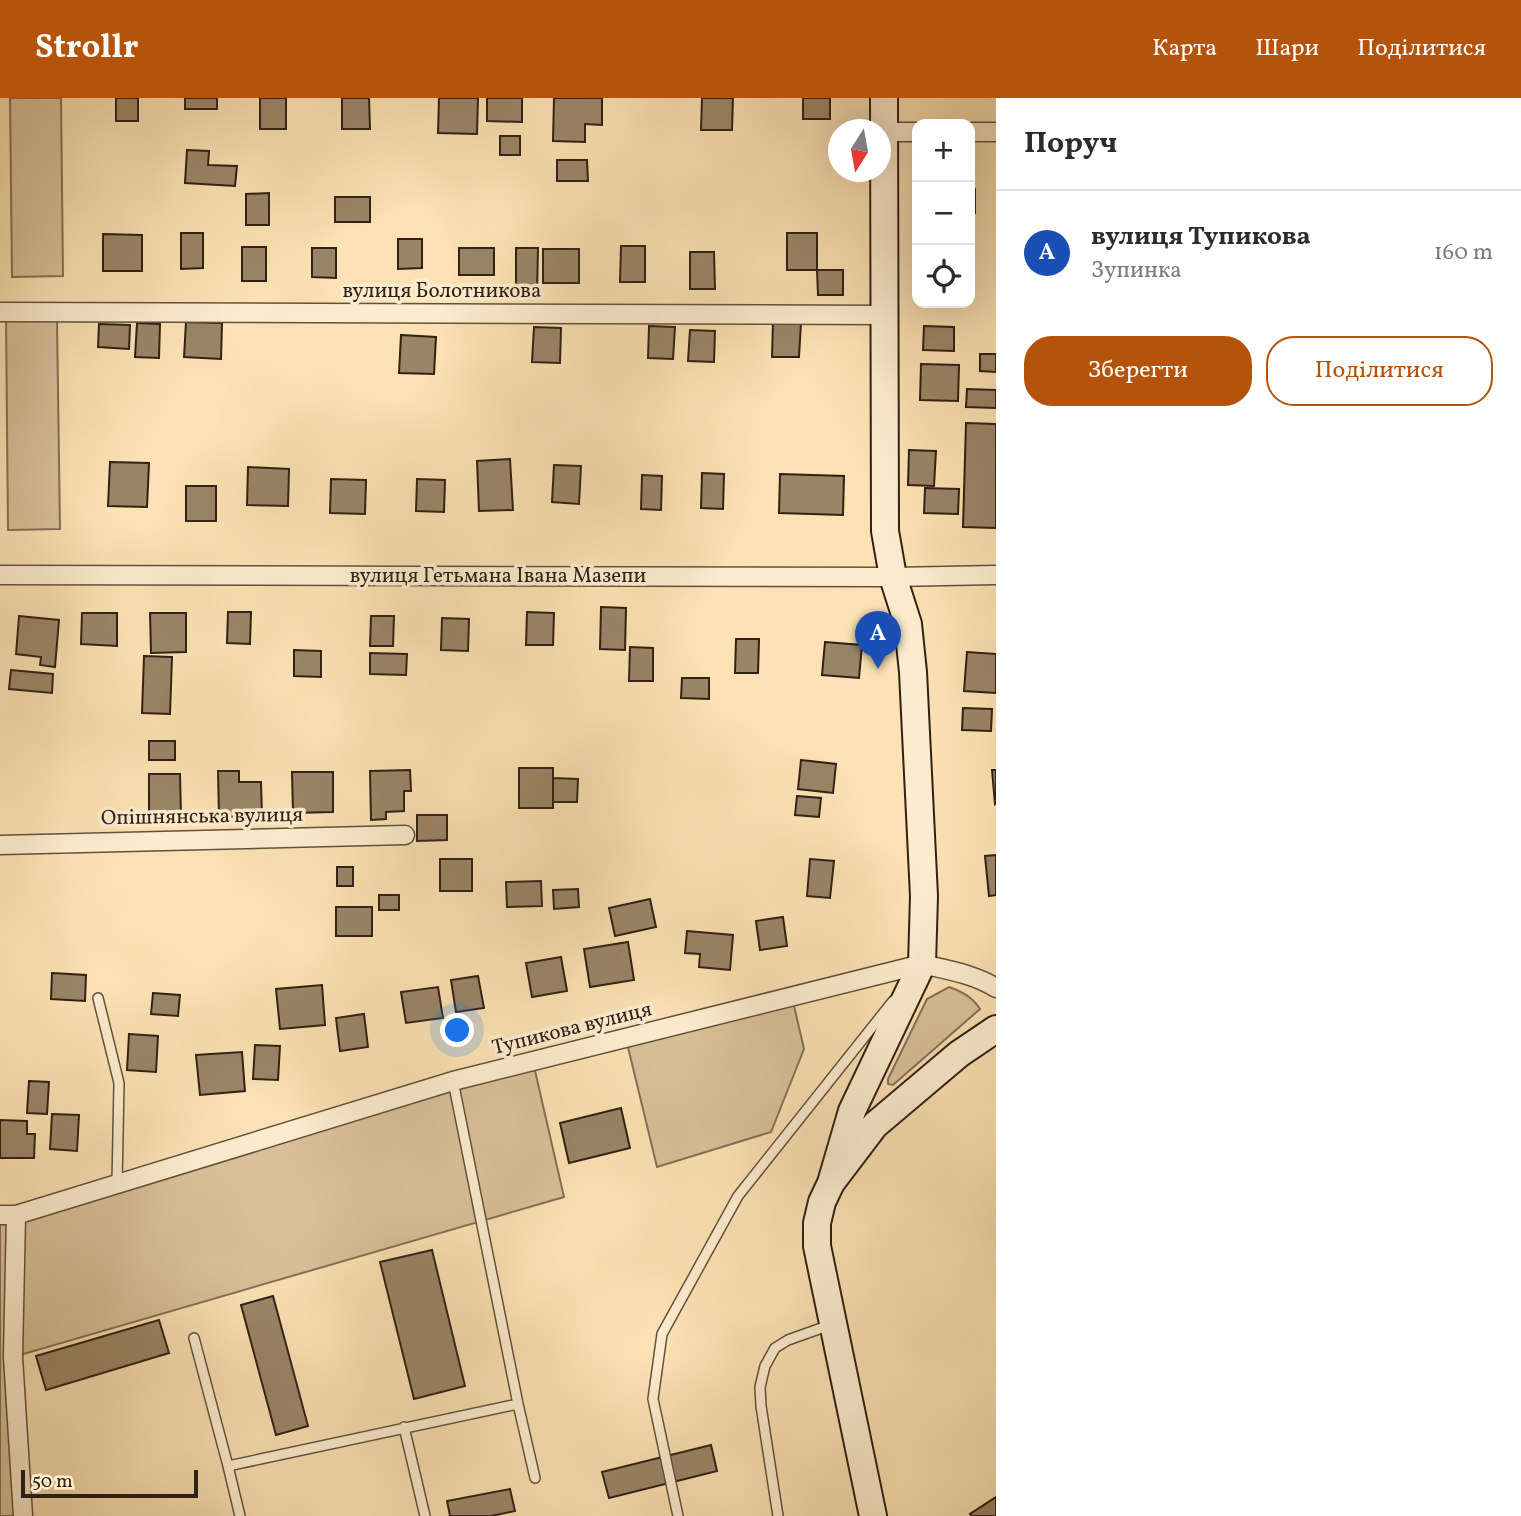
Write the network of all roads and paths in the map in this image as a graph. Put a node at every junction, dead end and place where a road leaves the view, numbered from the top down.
1 (884, 98) edge
2 (884, 119) edge
3 (996, 131) edge
4 (891, 132) edge
5 (912, 132) edge
6 (975, 132) edge
7 (884, 182) edge
8 (0, 312) edge
9 (884, 315) junction
10 (0, 575) edge
11 (996, 575) edge
12 (893, 577) junction
13 (405, 835) dead end
14 (0, 845) edge
15 (922, 964) junction
16 (996, 988) edge
17 (98, 998) dead end
18 (996, 1029) edge
19 (453, 1081) junction
20 (117, 1184) junction
21 (831, 1184) junction
22 (8, 1215) edge
23 (834, 1324) junction
24 (194, 1338) dead end
25 (518, 1404) junction
26 (404, 1427) junction
27 (228, 1466) junction
28 (536, 1478) dead end
29 (23, 1516) edge
30 (240, 1516) edge
31 (425, 1516) edge
32 (678, 1516) edge
33 (778, 1516) edge
34 (873, 1516) edge

1 - 2 street
3 - 6 street
4 - 5 street
7 - 9 street
8 - 9 street, вулиця Болотникова
9 - 12 street
10 - 12 street, вулиця Гетьмана Івана Мазепи
11 - 12 street, вулиця Гетьмана Івана Мазепи
12 - 15 street
13 - 14 street, Опішнянська вулиця
15 - 16 street, Тупикова вулиця
15 - 19 street, Тупикова вулиця
15 - 21 street
15 - 32 lane
17 - 20 lane
18 - 21 street
19 - 20 street, Тупикова вулиця
19 - 25 lane
20 - 22 street, Тупикова вулиця
21 - 23 street
22 - 29 street
23 - 33 lane
23 - 34 street
24 - 27 lane
25 - 26 lane
25 - 28 lane
26 - 27 lane
26 - 31 lane
27 - 30 lane

